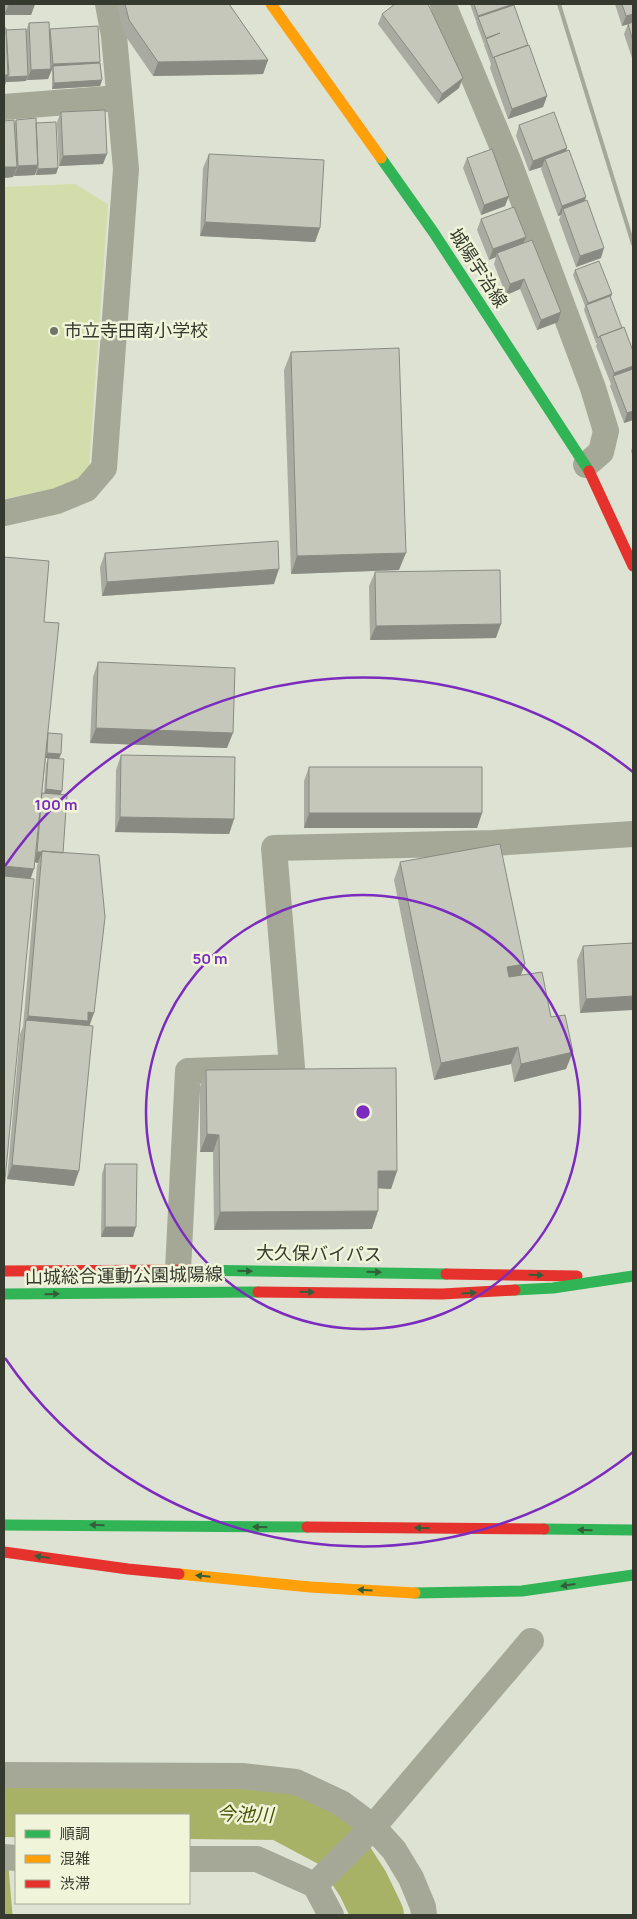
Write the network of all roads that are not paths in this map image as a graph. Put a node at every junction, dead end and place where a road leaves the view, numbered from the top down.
1 (108, 4) edge
2 (270, 4) edge
3 (443, 4) edge
4 (119, 98) junction
5 (4, 106) edge
6 (586, 464) junction
7 (4, 513) edge
8 (633, 566) edge
9 (633, 834) edge
10 (178, 1270) junction
11 (584, 1270) dead end
12 (4, 1272) edge
13 (555, 1275) junction
14 (633, 1276) edge
15 (4, 1294) edge
16 (4, 1524) edge
17 (633, 1530) edge
18 (4, 1552) edge
19 (633, 1575) edge
20 (531, 1642) dead end
21 (4, 1775) edge
22 (366, 1824) junction
23 (190, 1859) edge
24 (315, 1886) junction
25 (331, 1915) edge
26 (424, 1915) edge

1 - 4 street
2 - 6 main road, 城陽宇治線
3 - 6 street
4 - 5 street
4 - 7 street
6 - 8 main road, 城陽宇治線
9 - 10 street
10 - 12 main road, 大久保バイパス
10 -> 13 main road, 大久保バイパス
11 - 13 main road
13 - 14 main road, 大久保バイパス
15 -> 14 main road, 山城総合運動公園城陽線, bridge
17 -> 16 main road
19 -> 18 main road
20 - 22 street
21 - 22 street
22 - 24 street
22 - 26 street
23 - 24 street
24 - 25 street

